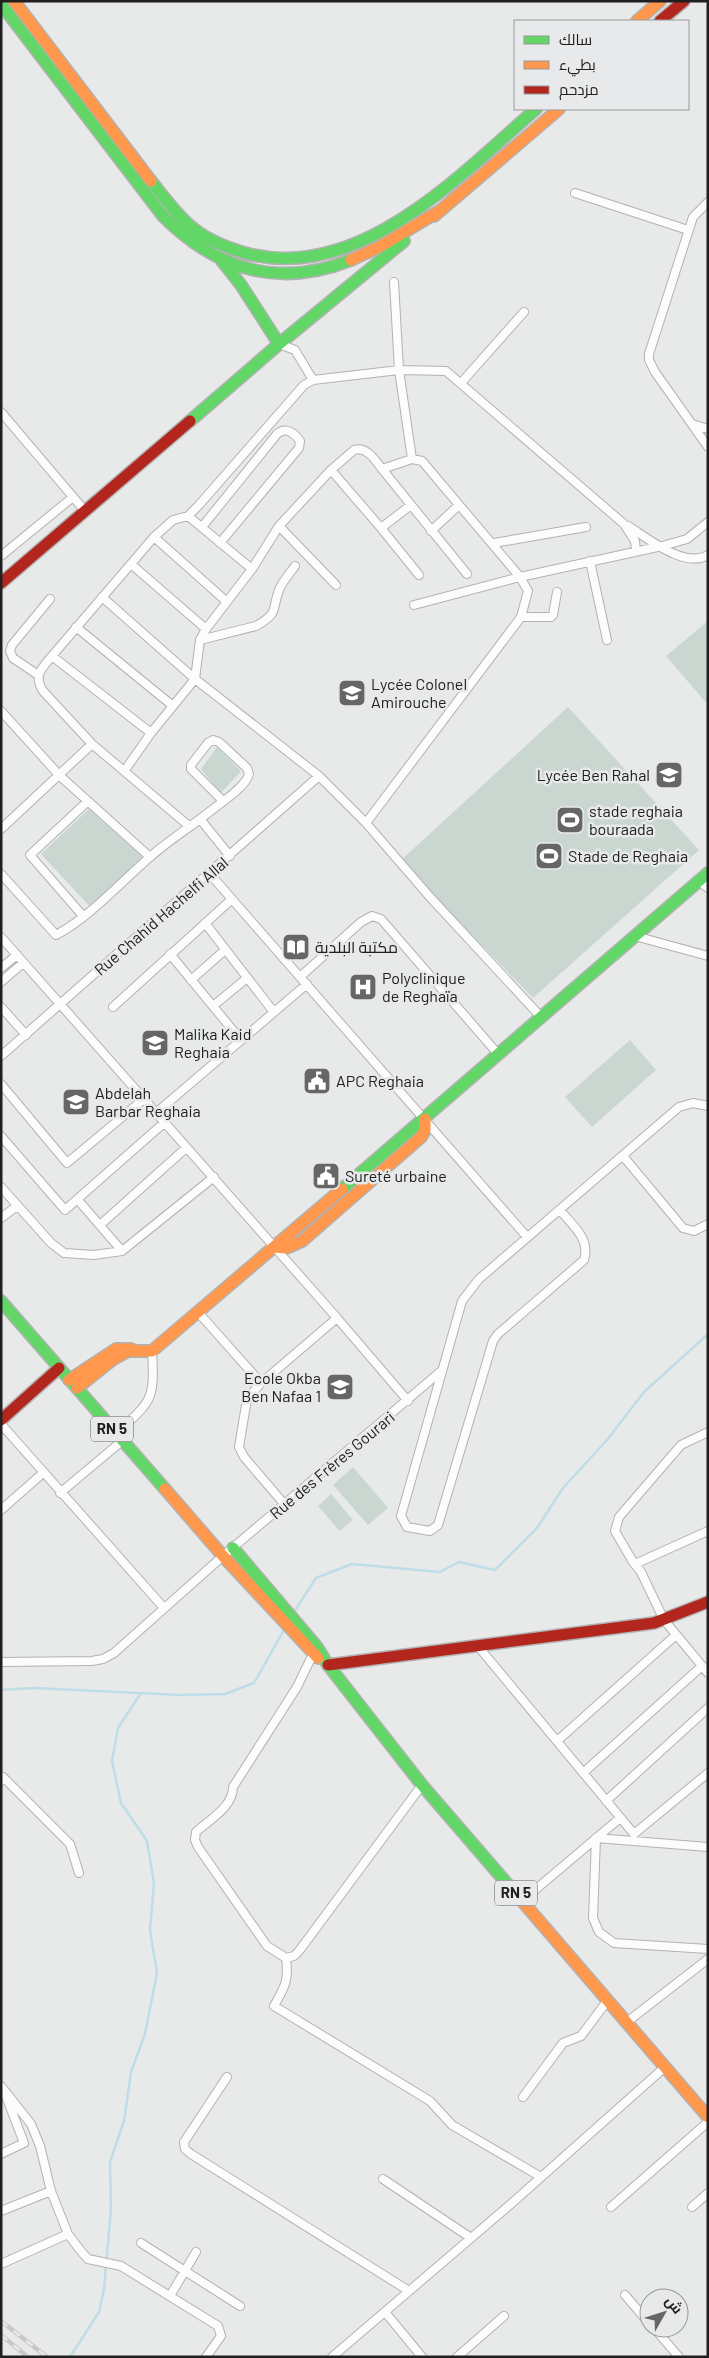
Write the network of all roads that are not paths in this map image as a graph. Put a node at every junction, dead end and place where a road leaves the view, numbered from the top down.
1 (14, 1) edge
2 (660, 1) edge
3 (684, 1) edge
4 (1, 4) edge
5 (638, 20) edge
6 (661, 20) edge
7 (535, 110) edge
8 (558, 110) edge
9 (575, 193) dead end
10 (708, 202) edge
11 (441, 210) junction
12 (688, 230) junction
13 (222, 261) junction
14 (394, 282) dead end
15 (524, 312) dead end
16 (279, 344) junction
17 (400, 370) junction
18 (313, 380) junction
19 (461, 383) junction
20 (2, 415) edge
21 (690, 423) junction
22 (708, 429) edge
23 (708, 447) edge
24 (412, 459) junction
25 (382, 469) junction
26 (331, 470) junction
27 (73, 497) junction
28 (411, 505) junction
29 (459, 505) junction
30 (85, 511) junction
31 (188, 516) junction
32 (708, 522) edge
33 (624, 524) junction
34 (279, 526) junction
35 (202, 527) junction
36 (586, 527) dead end
37 (381, 528) junction
38 (431, 531) junction
39 (154, 537) junction
40 (220, 543) junction
41 (494, 543) junction
42 (662, 546) junction
43 (636, 551) junction
44 (708, 555) edge
45 (1, 556) edge
46 (590, 561) junction
47 (131, 564) junction
48 (295, 566) dead end
49 (252, 569) junction
50 (467, 574) dead end
51 (418, 576) dead end
52 (520, 577) junction
53 (1, 583) edge
54 (336, 585) dead end
55 (556, 592) dead end
56 (102, 597) junction
57 (50, 599) dead end
58 (226, 601) junction
59 (414, 605) dead end
60 (521, 617) junction
61 (76, 627) junction
62 (206, 628) junction
63 (200, 640) junction
64 (607, 640) dead end
65 (52, 656) junction
66 (38, 675) junction
67 (195, 679) junction
68 (173, 706) junction
69 (1, 711) edge
70 (151, 733) junction
71 (92, 744) junction
72 (125, 770) junction
73 (60, 776) junction
74 (319, 776) junction
75 (88, 801) junction
76 (223, 801) junction
77 (200, 819) junction
78 (366, 822) junction
79 (188, 826) junction
80 (1, 829) edge
81 (230, 856) junction
82 (150, 857) junction
83 (708, 873) edge
84 (1, 874) edge
85 (210, 874) junction
86 (703, 885) edge
87 (232, 899) junction
88 (83, 916) junction
89 (205, 923) junction
90 (635, 936) junction
91 (1, 937) edge
92 (225, 950) junction
93 (170, 954) junction
94 (17, 955) junction
95 (708, 956) edge
96 (23, 962) junction
97 (1, 968) edge
98 (300, 977) junction
99 (247, 978) junction
100 (191, 980) junction
101 (1, 982) edge
102 (307, 984) junction
103 (60, 1004) junction
104 (213, 1006) junction
105 (113, 1007) dead end
106 (2, 1010) edge
107 (273, 1011) junction
108 (541, 1016) junction
109 (26, 1035) junction
110 (240, 1039) junction
111 (498, 1054) junction
112 (1, 1056) edge
113 (1, 1084) edge
114 (145, 1098) junction
115 (708, 1106) edge
116 (157, 1112) junction
117 (426, 1119) junction
118 (165, 1122) junction
119 (1, 1136) edge
120 (186, 1148) junction
121 (623, 1156) junction
122 (214, 1177) junction
123 (1, 1187) edge
124 (78, 1200) junction
125 (17, 1206) junction
126 (560, 1210) junction
127 (1, 1218) edge
128 (708, 1224) edge
129 (100, 1225) junction
130 (527, 1237) junction
131 (274, 1247) junction
132 (122, 1251) junction
133 (1, 1301) edge
134 (198, 1311) junction
135 (337, 1318) junction
136 (152, 1350) junction
137 (59, 1368) junction
138 (440, 1372) junction
139 (260, 1383) junction
140 (73, 1384) junction
141 (408, 1401) junction
142 (1, 1422) edge
143 (708, 1432) edge
144 (119, 1438) junction
145 (43, 1473) junction
146 (60, 1493) junction
147 (285, 1505) junction
148 (1, 1510) edge
149 (708, 1531) edge
150 (233, 1548) junction
151 (223, 1556) junction
152 (635, 1564) junction
153 (267, 1596) junction
154 (708, 1602) edge
155 (164, 1608) junction
156 (664, 1620) junction
157 (676, 1635) junction
158 (302, 1636) junction
159 (477, 1645) junction
160 (313, 1654) junction
161 (1, 1662) edge
162 (328, 1666) junction
163 (705, 1670) edge
164 (708, 1708) edge
165 (557, 1741) junction
166 (583, 1773) junction
167 (708, 1773) edge
168 (1, 1780) edge
169 (422, 1785) junction
170 (606, 1801) junction
171 (620, 1818) junction
172 (596, 1838) junction
173 (708, 1847) edge
174 (79, 1873) dead end
175 (522, 1900) junction
176 (708, 1949) edge
177 (286, 1958) junction
178 (708, 1959) edge
179 (608, 2000) junction
180 (627, 2022) junction
181 (665, 2066) junction
182 (227, 2077) dead end
183 (1, 2086) edge
184 (523, 2097) dead end
185 (708, 2117) edge
186 (708, 2122) edge
187 (1, 2154) edge
188 (541, 2177) junction
189 (383, 2179) dead end
190 (51, 2191) junction
191 (708, 2193) edge
192 (611, 2207) dead end
193 (692, 2207) dead end
194 (1, 2211) edge
195 (68, 2234) junction
196 (471, 2238) junction
197 (142, 2243) dead end
198 (196, 2252) dead end
199 (1, 2264) edge
200 (185, 2271) junction
201 (409, 2291) junction
202 (625, 2295) dead end
203 (170, 2296) junction
204 (240, 2306) dead end
205 (639, 2311) edge
206 (385, 2312) junction
207 (504, 2316) dead end
208 (663, 2338) edge
209 (206, 2357) edge
210 (332, 2357) edge
211 (422, 2357) edge
212 (457, 2357) edge
213 (679, 2357) edge

1 - 7 main road
2 - 5 main road
3 - 6 main road
4 - 13 main road
8 - 11 main road
9 - 12 street
10 - 12 street
11 - 13 main road
11 - 16 main road
12 - 21 street
13 - 16 main road
14 - 17 street
15 - 19 street
16 - 18 street
16 - 30 main road
17 - 18 street
17 - 19 street
17 - 24 street
18 - 31 street
19 - 33 street
20 - 27 street
21 - 22 street
21 - 23 street
24 - 25 street
24 - 29 street
25 - 26 street
25 - 28 street
26 - 34 street
26 - 37 street
27 - 30 street
27 - 45 street
28 - 37 street
28 - 38 street
29 - 38 street
29 - 41 street
30 - 53 main road
31 - 35 street
31 - 39 street
32 - 42 street
33 - 42 street
33 - 43 street
34 - 49 street
34 - 54 street
35 - 40 street
35 - 40 street
36 - 41 street
37 - 51 street
38 - 50 street
39 - 47 street
39 - 58 street
40 - 49 street
41 - 52 street
42 - 43 street
42 - 44 street
43 - 46 street
46 - 52 street
46 - 64 street
47 - 56 street
47 - 62 street
48 - 63 street
49 - 58 street
52 - 59 street
52 - 60 street
55 - 60 street
56 - 61 street
56 - 67 street
57 - 66 street
58 - 62 street
60 - 78 street
61 - 65 street
61 - 68 street
62 - 63 street
63 - 67 street
65 - 66 street
65 - 70 street
66 - 71 street
67 - 68 street
67 - 74 street
68 - 70 street
69 - 73 street
70 - 72 street
71 - 72 street
71 - 73 street
72 - 79 street
73 - 75 street
73 - 80 street
74 - 78 street
74 - 81 street, Rue Chahid Hachelfi Allal
75 - 82 street
75 - 88 street
76 - 76 street
76 - 77 street
77 - 79 street
77 - 81 street
78 - 108 street
79 - 82 street
81 - 85 street, Rue Chahid Hachelfi Allal
82 - 88 street
83 - 86 main road
84 - 88 street
85 - 87 street
85 - 103 street, Rue Chahid Hachelfi Allal
86 - 90 main road
87 - 89 street
87 - 98 street
89 - 92 street
89 - 93 street
90 - 95 street
90 - 108 main road
91 - 94 street
92 - 99 street
92 - 100 street
93 - 100 street
93 - 105 street
94 - 96 street
94 - 97 street
96 - 101 street
96 - 103 street
98 - 102 street
98 - 111 street
99 - 104 street
99 - 107 street
100 - 104 street
102 - 107 street
102 - 117 street
103 - 109 street, Rue Chahid Hachelfi Allal
103 - 114 street
104 - 110 street
106 - 109 street
107 - 110 street
108 - 111 main road
109 - 112 street, Rue Chahid Hachelfi Allal
110 - 116 street
111 - 117 main road
113 - 114 street
114 - 116 street
115 - 121 street
116 - 118 street
117 - 130 street
117 - 131 main road
118 - 120 street
118 - 124 street
119 - 124 street
120 - 122 street
120 - 129 street
121 - 126 street
121 - 128 street
122 - 131 street
122 - 132 street
123 - 125 street
124 - 129 street
125 - 127 street
125 - 132 street
126 - 130 street
126 - 138 street
129 - 132 street
130 - 138 street
131 - 134 main road
131 - 135 street
133 - 137 main road, RN 5
134 - 136 main road
134 - 139 street
135 - 139 street
135 - 141 street
136 - 140 main road
136 - 144 street
137 - 140 main road, RN 5
137 - 142 main road
138 - 141 street, Rue des Frères Gourari
139 - 147 street
140 - 144 main road, RN 5
141 - 147 street, Rue des Frères Gourari
142 - 145 street
143 - 152 street
144 - 146 street
144 - 151 main road, RN 5
145 - 146 street
145 - 148 street
146 - 155 street
147 - 150 street, Rue des Frères Gourari
149 - 152 street
150 - 151 street, Rue des Frères Gourari
150 - 153 main road, RN 5
151 - 153 main road, RN 5
151 - 155 street, Rue des Frères Gourari
152 - 156 street
153 - 158 main road, RN 5
154 - 156 main road
155 - 161 street, Rue des Frères Gourari
156 - 157 street
156 - 159 main road
157 - 163 street
157 - 165 street
158 - 160 main road, RN 5
158 - 162 main road, RN 5
159 - 162 main road
159 - 165 street
160 - 162 main road, RN 5
160 - 177 street
162 - 169 main road, RN 5
163 - 166 street
164 - 170 street
165 - 166 street
166 - 170 street
167 - 171 street
168 - 174 street
169 - 175 main road, RN 5
169 - 177 street
170 - 171 street
171 - 172 street
172 - 173 street
172 - 175 street
172 - 176 street
175 - 179 main road, RN 5
177 - 188 street
178 - 180 street
179 - 180 main road, RN 5
179 - 184 street
180 - 181 main road, RN 5
181 - 185 main road, RN 5
181 - 188 street
182 - 201 street
183 - 187 street
183 - 190 street
186 - 192 street
188 - 196 street
189 - 196 street
190 - 194 street
190 - 195 street
191 - 193 street
195 - 199 street
195 - 203 street
196 - 201 street
197 - 200 street
198 - 200 street
200 - 203 street
200 - 204 street
201 - 206 street
202 - 205 street
203 - 209 street
206 - 210 street
206 - 211 street
207 - 212 street
208 - 213 street

